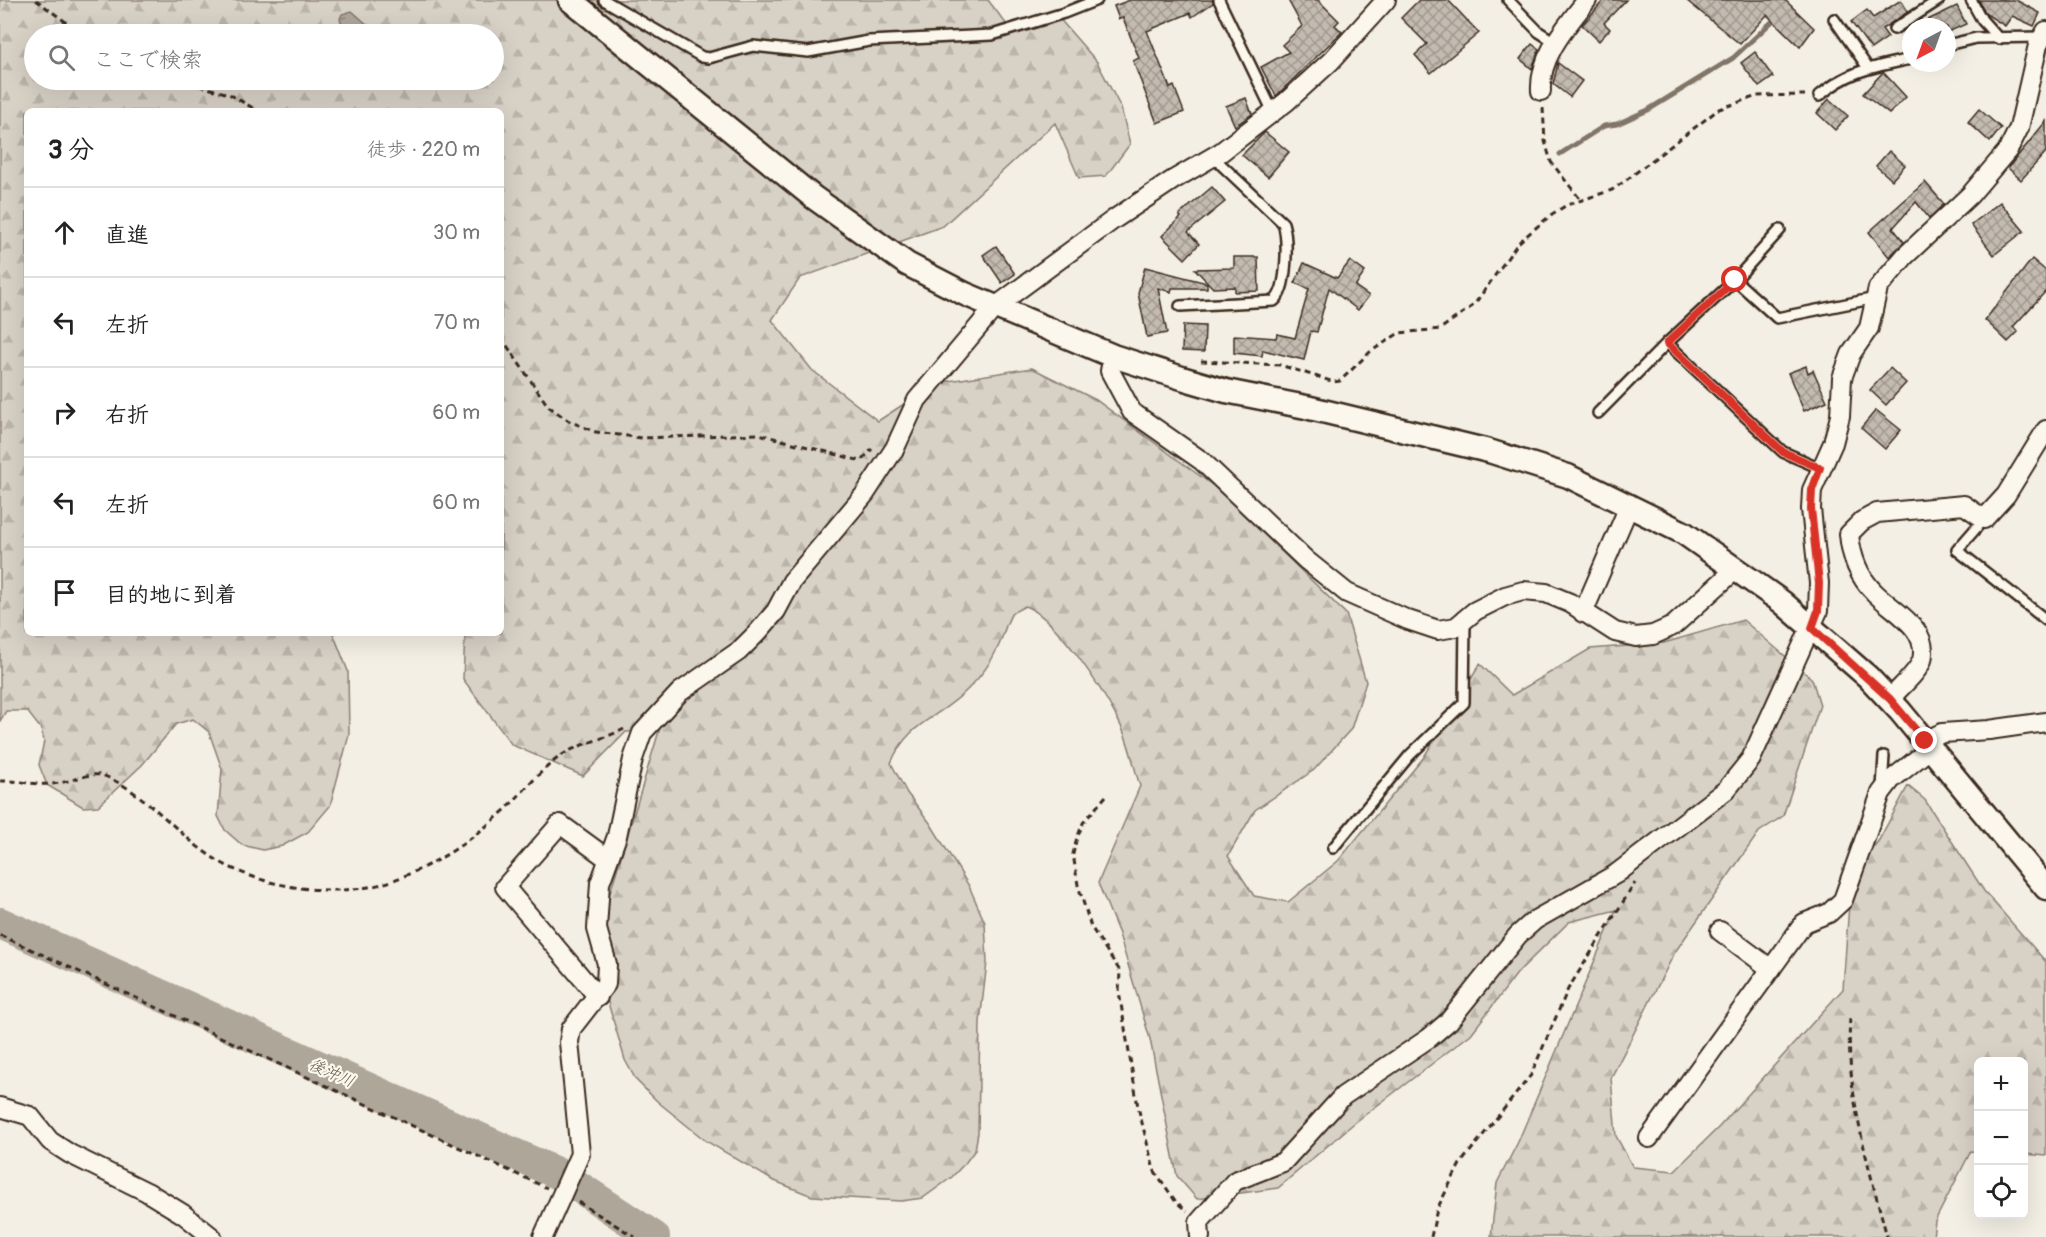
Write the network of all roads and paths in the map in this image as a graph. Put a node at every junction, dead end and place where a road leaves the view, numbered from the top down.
1 (36, 0) edge
2 (604, 0) edge
3 (1097, 0) edge
4 (1219, 0) edge
5 (1386, 0) edge
6 (1508, 0) edge
7 (1587, 0) edge
8 (1939, 0) edge
9 (1971, 0) edge
10 (572, 1) edge
11 (1834, 19) dead end
12 (68, 24) edge
13 (1894, 29) dead end
14 (2044, 34) edge
15 (1999, 39) junction
16 (1555, 42) junction
17 (1956, 43) edge
18 (1902, 61) edge
19 (1868, 68) junction
20 (215, 90) edge
21 (1541, 91) joint
22 (1819, 96) joint
23 (253, 108) edge
24 (1273, 112) junction
25 (1213, 157) junction
26 (1580, 199) junction
27 (1780, 230) dead end
28 (1735, 280) junction
29 (1876, 298) junction
30 (1180, 306) dead end
31 (995, 307) junction
32 (504, 341) edge
33 (1667, 343) junction
34 (1113, 356) junction
35 (1191, 361) dead end
36 (1598, 413) dead end
37 (2046, 430) edge
38 (877, 443) dead end
39 (1820, 468) junction
40 (1629, 504) junction
41 (1984, 519) junction
42 (1736, 569) junction
43 (1583, 613) junction
44 (1465, 620) junction
45 (2046, 620) edge
46 (1812, 628) junction
47 (1890, 699) junction
48 (2046, 722) edge
49 (628, 727) dead end
50 (1928, 744) junction
51 (1884, 756) dead end
52 (0, 781) edge
53 (1881, 793) junction
54 (1106, 796) dead end
55 (1333, 848) dead end
56 (608, 859) junction
57 (1636, 880) dead end
58 (2046, 888) edge
59 (1720, 931) dead end
60 (0, 935) edge
61 (1771, 969) junction
62 (598, 997) junction
63 (1850, 1018) dead end
64 (0, 1107) edge
65 (1649, 1138) dead end
66 (563, 1194) junction
67 (1199, 1230) edge
68 (212, 1237) edge
69 (543, 1237) edge
70 (635, 1237) edge
71 (1431, 1237) edge
72 (1887, 1237) edge

1 - 12 path
2 - 3 lane
4 - 24 lane
5 - 24 street
6 - 16 lane
7 - 16 street
8 - 13 lane
9 - 15 lane
10 - 31 street
11 - 19 lane
14 - 15 lane
14 - 29 street
15 - 17 lane
16 - 21 street
18 - 19 lane
19 - 22 lane
20 - 23 path
21 - 26 path
22 - 26 path
24 - 25 street
25 - 30 lane
25 - 31 street
26 - 35 path
27 - 28 lane
28 - 29 lane
28 - 33 lane
29 - 39 street
31 - 34 street
31 - 56 street
32 - 38 path
33 - 36 lane
33 - 39 lane
34 - 40 street
34 - 44 street
37 - 41 street
39 - 46 street
40 - 42 street
40 - 43 street
41 - 45 lane
41 - 47 street
42 - 43 street
42 - 46 street
43 - 44 street
44 - 55 lane
46 - 47 street
46 - 67 street
47 - 50 street
48 - 50 street
49 - 52 path
50 - 53 street
50 - 58 street
51 - 53 lane
53 - 61 street
54 - 67 path
56 - 62 street
56 - 62 street
57 - 71 path
59 - 61 street
60 - 66 path
61 - 65 street
62 - 66 street
63 - 72 path
64 - 68 street
66 - 69 street
66 - 70 path

